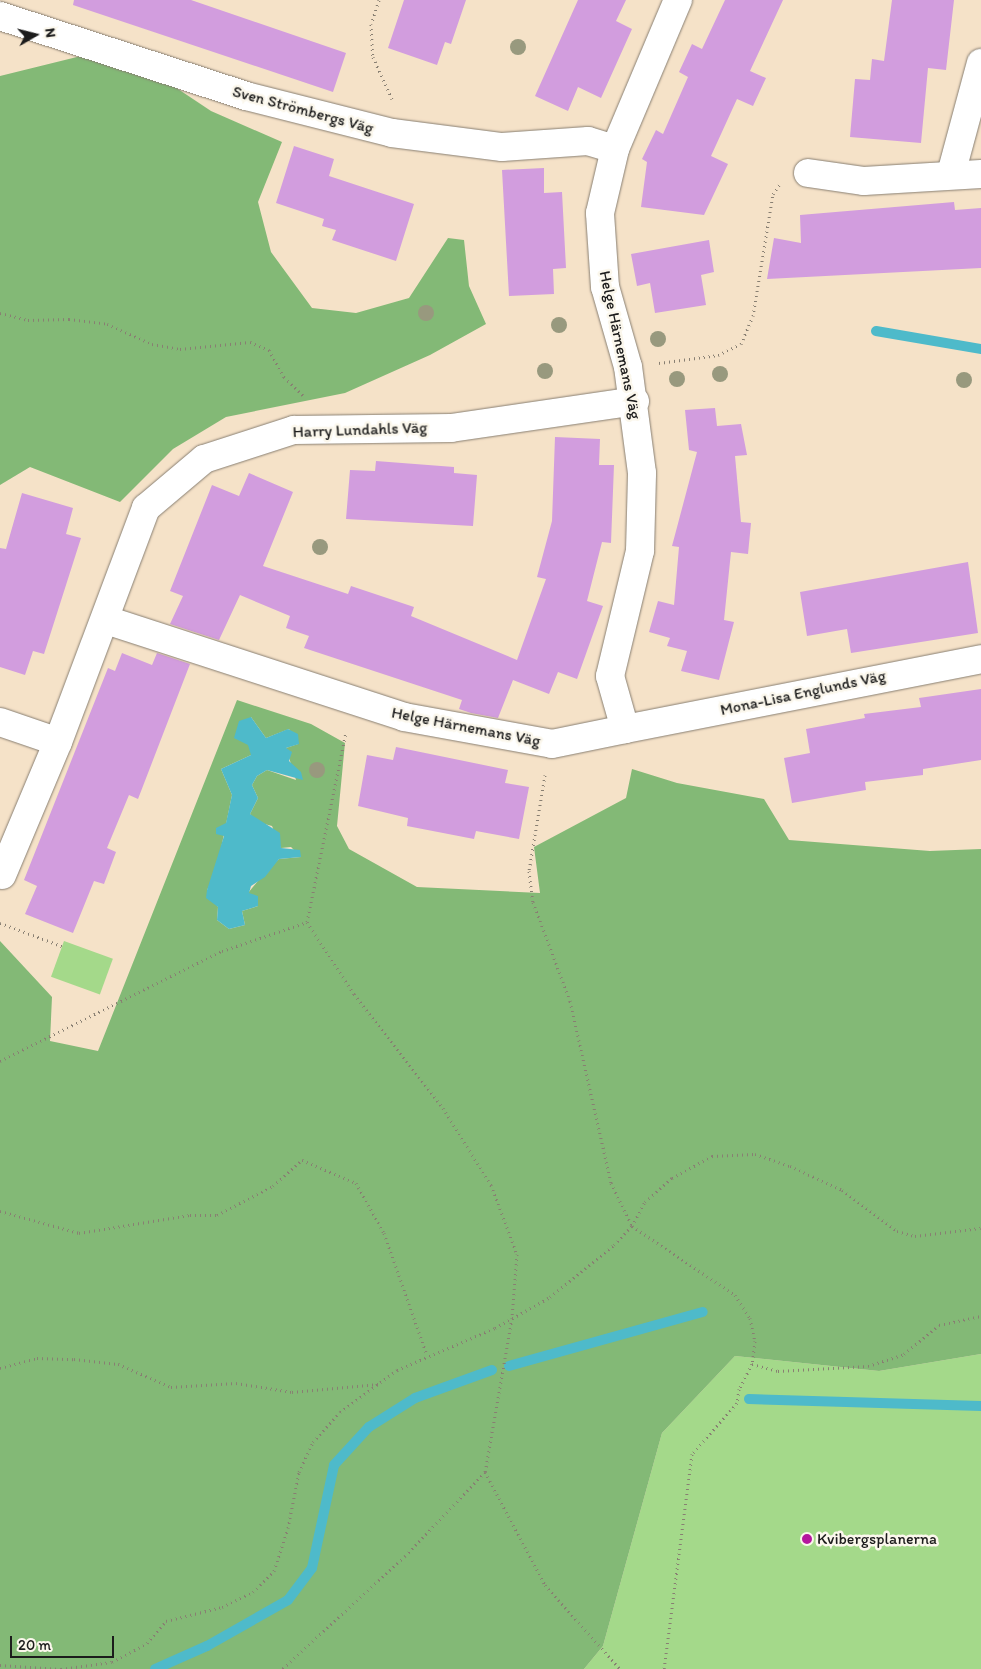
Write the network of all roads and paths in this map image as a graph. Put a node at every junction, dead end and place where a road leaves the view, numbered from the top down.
1 (379, 0) edge
2 (678, 0) edge
3 (0, 16) edge
4 (981, 63) edge
5 (391, 98) dead end
6 (614, 149) junction
7 (808, 174) joint
8 (951, 174) junction
9 (981, 174) edge
10 (0, 313) edge
11 (628, 367) junction
12 (635, 401) junction
13 (318, 429) junction
14 (106, 620) junction
15 (981, 659) edge
16 (352, 700) junction
17 (0, 722) edge
18 (625, 729) junction
19 (58, 742) junction
20 (552, 744) junction
21 (2, 875) dead end
22 (307, 922) junction
23 (0, 923) edge
24 (62, 946) dead end
25 (0, 1061) edge
26 (0, 1211) edge
27 (632, 1226) junction
28 (981, 1228) edge
29 (981, 1316) edge
30 (512, 1318) junction
31 (427, 1355) junction
32 (752, 1364) junction
33 (0, 1368) edge
34 (380, 1384) junction
35 (485, 1472) junction
36 (0, 1666) edge
37 (282, 1669) edge
38 (620, 1669) edge
39 (664, 1669) edge

1 - 5 path
2 - 6 street, Helge Härnemans Väg
3 - 6 street, Sven Strömbergs Väg
4 - 8 street
6 - 11 street, Helge Härnemans Väg
7 - 8 street
7 - 11 path
8 - 9 street
10 - 13 path
11 - 12 street, Helge Härnemans Väg
12 - 13 street, Harry Lundahls Väg
12 - 18 street, Helge Härnemans Väg
13 - 14 street, Harry Lundahls Väg
14 - 16 street, Helge Härnemans Väg
14 - 19 street, Harry Lundahls Väg
15 - 18 street, Mona-Lisa Englunds Väg
16 - 20 street, Helge Härnemans Väg
16 - 22 path
17 - 19 street
18 - 20 street, Helge Härnemans Väg
19 - 21 street, Harry Lundahls Väg
20 - 27 path
22 - 25 path
22 - 30 path
23 - 24 path
26 - 31 path
27 - 28 path
27 - 30 path
27 - 32 path
29 - 32 path
30 - 31 path
30 - 35 path
31 - 34 path
32 - 39 path
33 - 34 path
34 - 36 path
35 - 37 path
35 - 38 path

